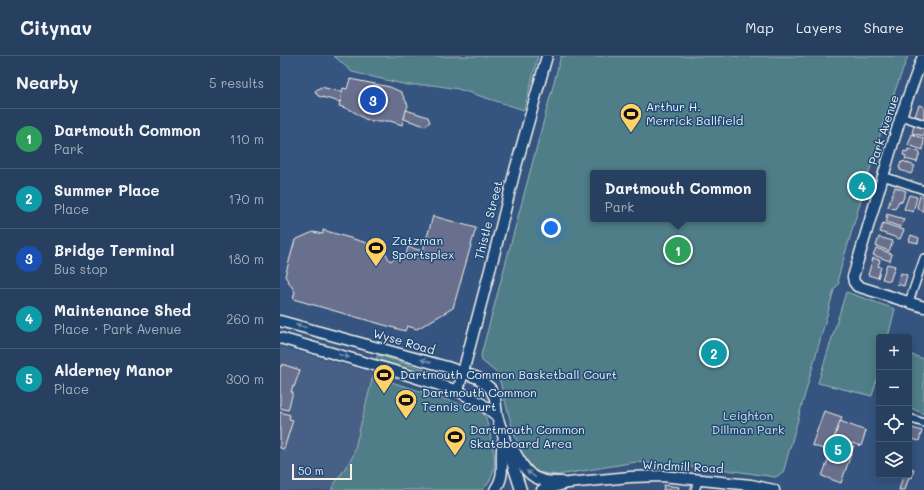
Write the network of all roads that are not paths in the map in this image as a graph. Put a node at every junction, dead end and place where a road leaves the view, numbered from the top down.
1 (547, 56) edge
2 (923, 56) edge
3 (901, 116) junction
4 (924, 124) edge
5 (883, 176) junction
6 (924, 190) edge
7 (924, 258) edge
8 (909, 302) junction
9 (924, 307) edge
10 (280, 321) edge
11 (280, 338) edge
12 (463, 372) junction
13 (458, 391) junction
14 (497, 416) junction
15 (912, 419) edge
16 (924, 423) edge
17 (504, 435) junction
18 (700, 479) junction
19 (568, 483) junction
20 (495, 490) edge
21 (521, 490) edge
22 (542, 490) edge
23 (695, 490) edge
24 (774, 490) edge

1 - 12 main road, Thistle Street
2 - 3 main road, Park Avenue
3 - 4 street
3 - 5 main road, Park Avenue
5 - 6 street
5 - 8 main road, Park Avenue
7 - 8 street
8 - 9 main road
12 -> 10 main road, Wyse Road
11 -> 13 main road
12 - 13 main road, Thistle Street
12 - 14 main road, Wyse Road
13 - 14 main road
14 - 17 main road, Wyse Road
15 - 16 street
19 -> 17 main road
17 - 20 main road
17 - 21 main road, Wyse Road
18 - 19 main road, Windmill Road
18 - 23 street
18 - 24 main road, Windmill Road
19 - 22 main road, Windmill Road

